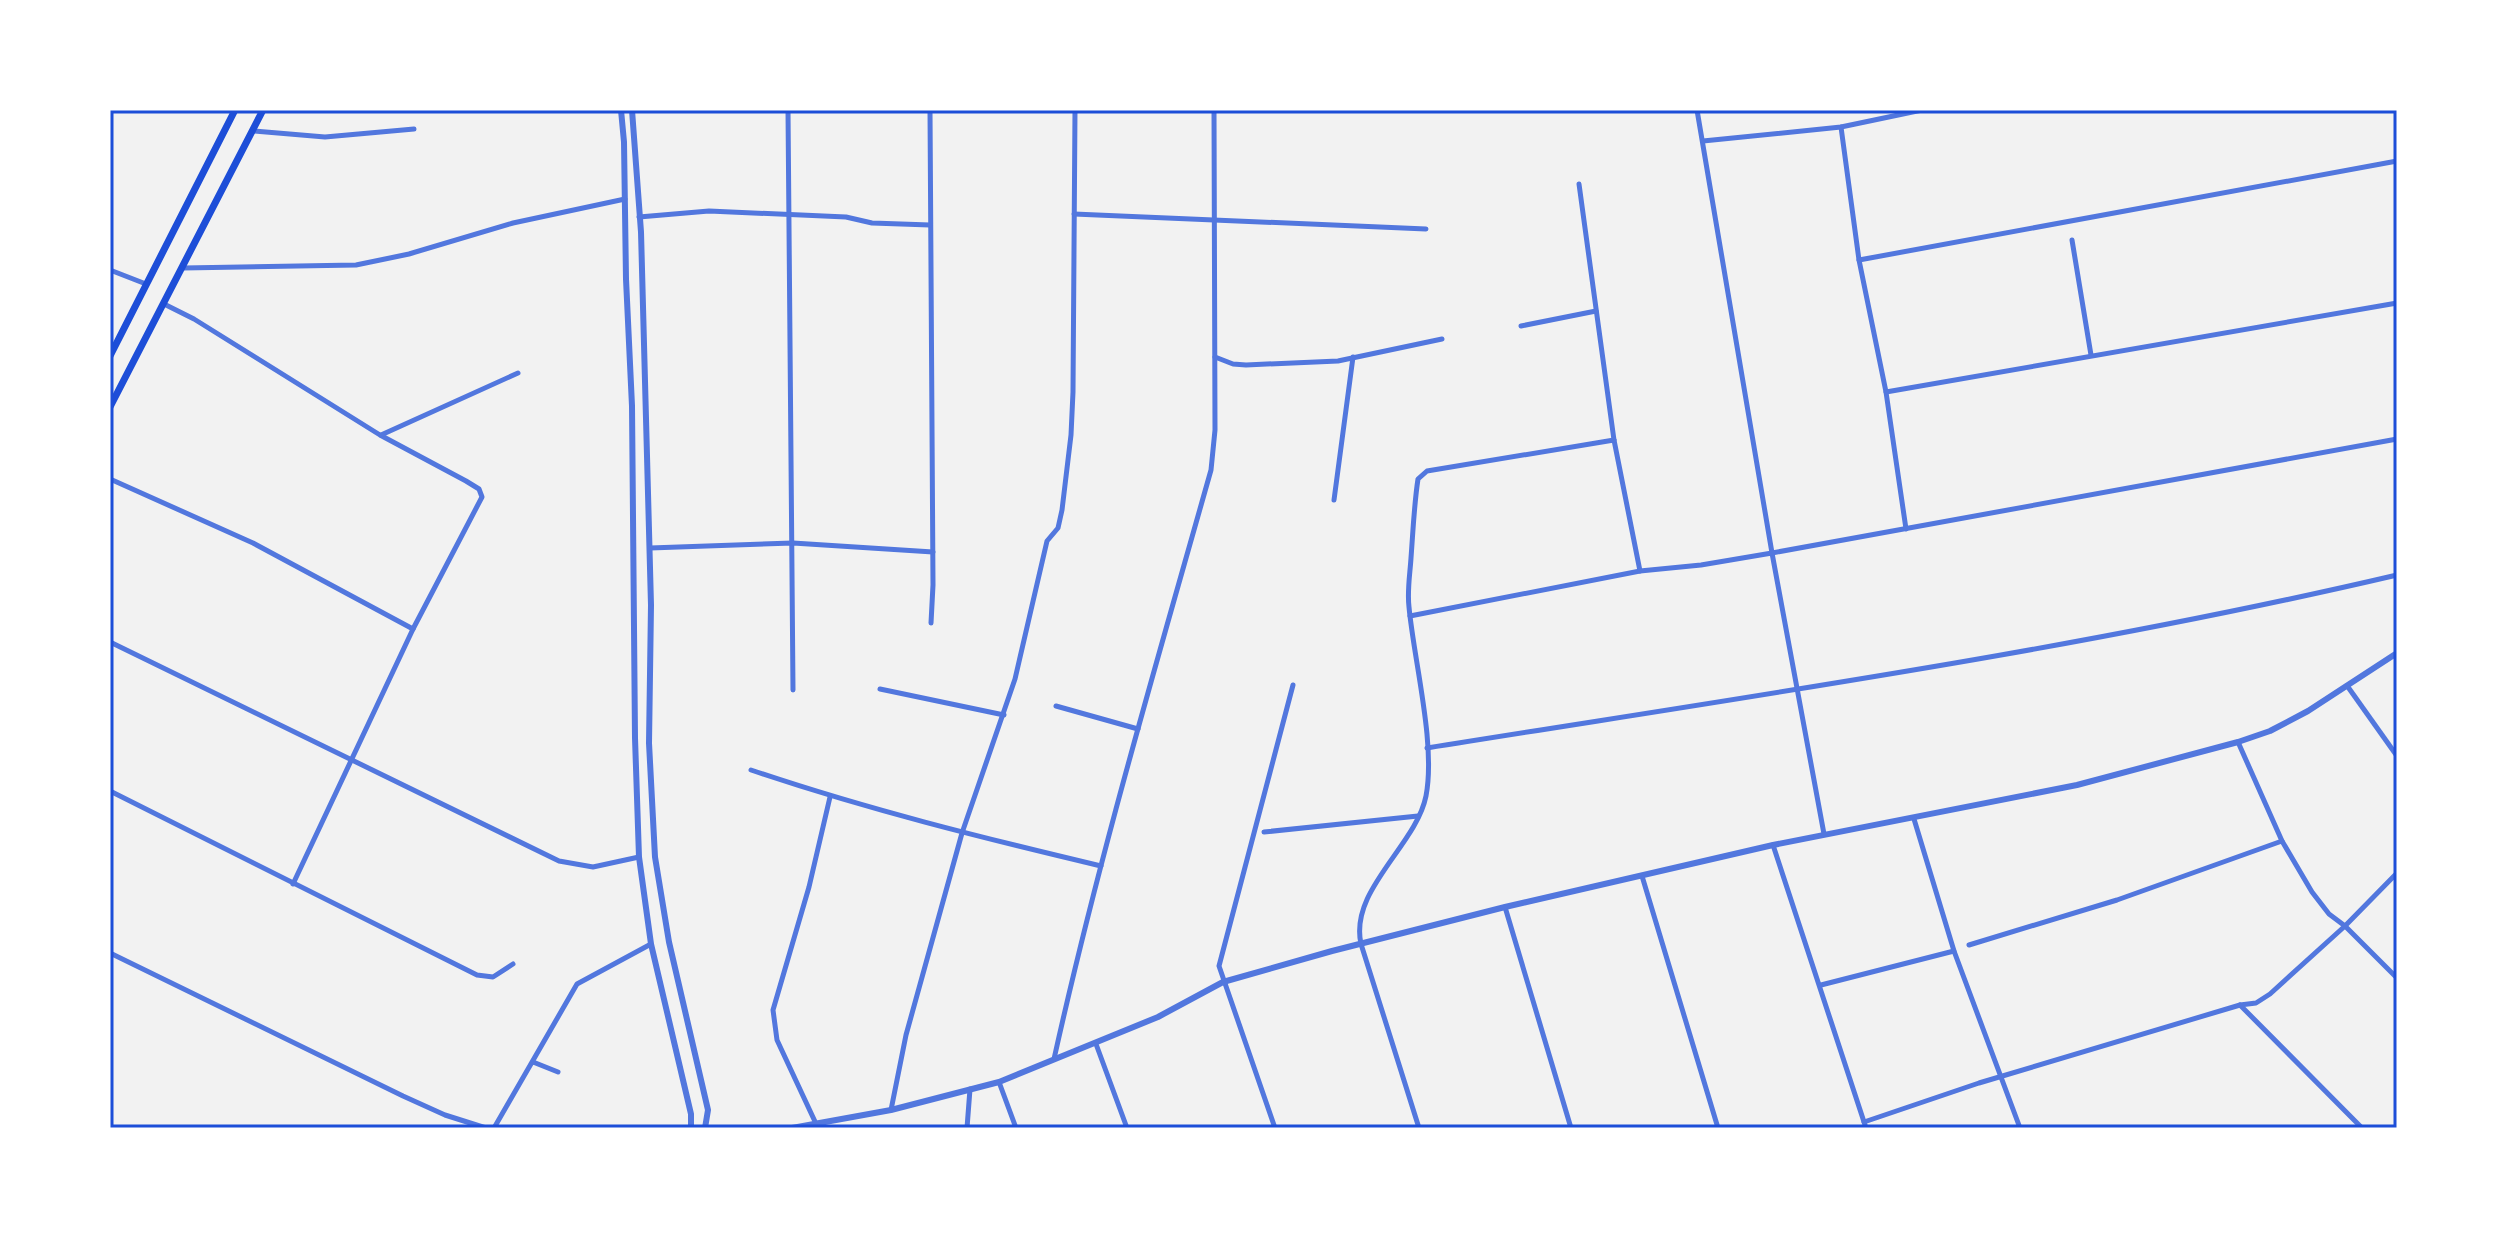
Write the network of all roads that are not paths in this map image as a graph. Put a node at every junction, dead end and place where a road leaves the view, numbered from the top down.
1 (235, 110) edge
2 (263, 110) edge
3 (621, 110) edge
4 (632, 110) edge
5 (788, 110) edge
6 (930, 110) edge
7 (1075, 110) edge
8 (1214, 110) edge
9 (1697, 110) edge
10 (1922, 110) edge
11 (1841, 127) junction
12 (414, 129) dead end
13 (254, 131) junction
14 (1703, 141) junction
15 (2397, 161) edge
16 (1579, 184) dead end
17 (625, 199) junction
18 (788, 214) junction
19 (1074, 214) junction
20 (639, 217) junction
21 (1215, 221) junction
22 (930, 225) junction
23 (1426, 229) dead end
24 (2072, 240) dead end
25 (1859, 260) junction
26 (183, 268) junction
27 (110, 270) edge
28 (146, 284) junction
29 (2397, 303) edge
30 (164, 304) junction
31 (1596, 311) junction
32 (1521, 326) dead end
33 (1442, 339) dead end
34 (2091, 355) junction
35 (110, 356) edge
36 (1215, 357) junction
37 (1353, 357) junction
38 (518, 373) dead end
39 (1886, 392) junction
40 (110, 407) edge
41 (380, 435) junction
42 (2397, 439) edge
43 (1614, 440) junction
44 (110, 479) edge
45 (1334, 500) dead end
46 (1906, 529) junction
47 (793, 543) junction
48 (650, 548) junction
49 (933, 552) junction
50 (1772, 553) junction
51 (1640, 571) junction
52 (2397, 575) edge
53 (1410, 616) junction
54 (931, 623) dead end
55 (413, 629) junction
56 (110, 642) edge
57 (2397, 653) edge
58 (1293, 685) dead end
59 (2348, 687) junction
60 (880, 689) dead end
61 (1798, 689) junction
62 (793, 690) dead end
63 (1056, 706) dead end
64 (1004, 715) junction
65 (1138, 729) junction
66 (2238, 742) junction
67 (1427, 748) junction
68 (2397, 756) edge
69 (352, 761) junction
70 (751, 770) dead end
71 (110, 791) edge
72 (830, 797) junction
73 (1419, 816) junction
74 (1914, 819) junction
75 (1264, 832) dead end
76 (962, 833) junction
77 (1824, 834) junction
78 (2282, 841) junction
79 (1773, 845) junction
80 (639, 857) junction
81 (1101, 866) junction
82 (2397, 873) edge
83 (1642, 876) junction
84 (293, 884) junction
85 (1505, 907) junction
86 (2345, 926) junction
87 (651, 944) junction
88 (1361, 944) junction
89 (1969, 945) dead end
90 (1954, 951) junction
91 (110, 953) edge
92 (513, 964) dead end
93 (2397, 978) edge
94 (1223, 982) junction
95 (1821, 985) junction
96 (2240, 1005) junction
97 (1096, 1044) junction
98 (1054, 1059) junction
99 (533, 1062) junction
100 (558, 1072) dead end
101 (2000, 1077) junction
102 (999, 1082) junction
103 (970, 1088) junction
104 (708, 1110) junction
105 (891, 1110) junction
106 (691, 1114) junction
107 (1865, 1125) edge
108 (817, 1126) edge
109 (486, 1128) edge
110 (494, 1128) edge
111 (691, 1128) edge
112 (705, 1128) edge
113 (792, 1128) edge
114 (967, 1128) edge
115 (1016, 1128) edge
116 (1127, 1128) edge
117 (1275, 1128) edge
118 (1419, 1128) edge
119 (1571, 1128) edge
120 (1718, 1128) edge
121 (2020, 1128) edge
122 (2362, 1128) edge

1 - 28 main road
2 - 13 main road
3 - 17 street
4 - 20 street
5 - 18 street
6 - 22 street
7 - 19 street
8 - 21 street
9 - 14 street
10 - 11 street
11 - 14 street
11 - 25 street
12 - 13 street
13 - 26 main road
14 - 50 street
15 - 25 street
16 - 31 street
17 - 26 street
17 - 80 street
18 - 20 street
18 - 22 street
18 - 47 street
19 - 21 street
19 - 64 street
20 - 48 street
21 - 23 street
21 - 36 street
22 - 49 street
24 - 34 street
25 - 39 street
26 - 30 main road
27 - 28 street
28 - 35 main road
29 - 34 street
30 - 40 main road
30 - 41 street
31 - 32 street
31 - 43 street
33 - 37 street
34 - 39 street
36 - 37 street
36 - 65 street
37 - 45 street
38 - 41 street
39 - 46 street
41 - 55 street
42 - 46 street
43 - 51 street
43 - 53 street
44 - 55 street
46 - 50 street
47 - 48 street
47 - 49 street
47 - 62 street
48 - 104 street
49 - 54 street
50 - 51 street
50 - 61 street
51 - 53 street
52 - 61 street
53 - 67 street
55 - 69 street
56 - 69 street
57 - 59 street
58 - 94 street
59 - 66 street
59 - 68 street
60 - 64 street
61 - 67 street
61 - 77 street
63 - 65 street
64 - 76 street
65 - 81 street
66 - 74 street
66 - 78 street
67 - 73 street
69 - 80 street
69 - 84 street
70 - 72 street
71 - 84 street
72 - 76 street
72 - 108 street
73 - 75 street
73 - 88 street
74 - 77 street
74 - 90 street
76 - 81 street
76 - 105 street
77 - 79 street
78 - 86 street
78 - 89 street
79 - 83 street
79 - 95 street
80 - 87 street
81 - 98 street
82 - 86 street
83 - 85 street
83 - 120 street
84 - 92 street
85 - 88 street
85 - 119 street
86 - 93 street
86 - 96 street
87 - 99 street
87 - 106 street
88 - 94 street
88 - 118 street
90 - 95 street
90 - 101 street
91 - 109 street
94 - 97 street
94 - 117 street
95 - 107 street
96 - 101 street
96 - 122 street
97 - 98 street
97 - 116 street
98 - 102 street
99 - 100 street
99 - 110 street
101 - 107 street
101 - 121 street
102 - 103 street
102 - 115 street
103 - 105 street
103 - 114 street
104 - 106 street
104 - 112 street
105 - 108 street
106 - 111 street
108 - 113 street

